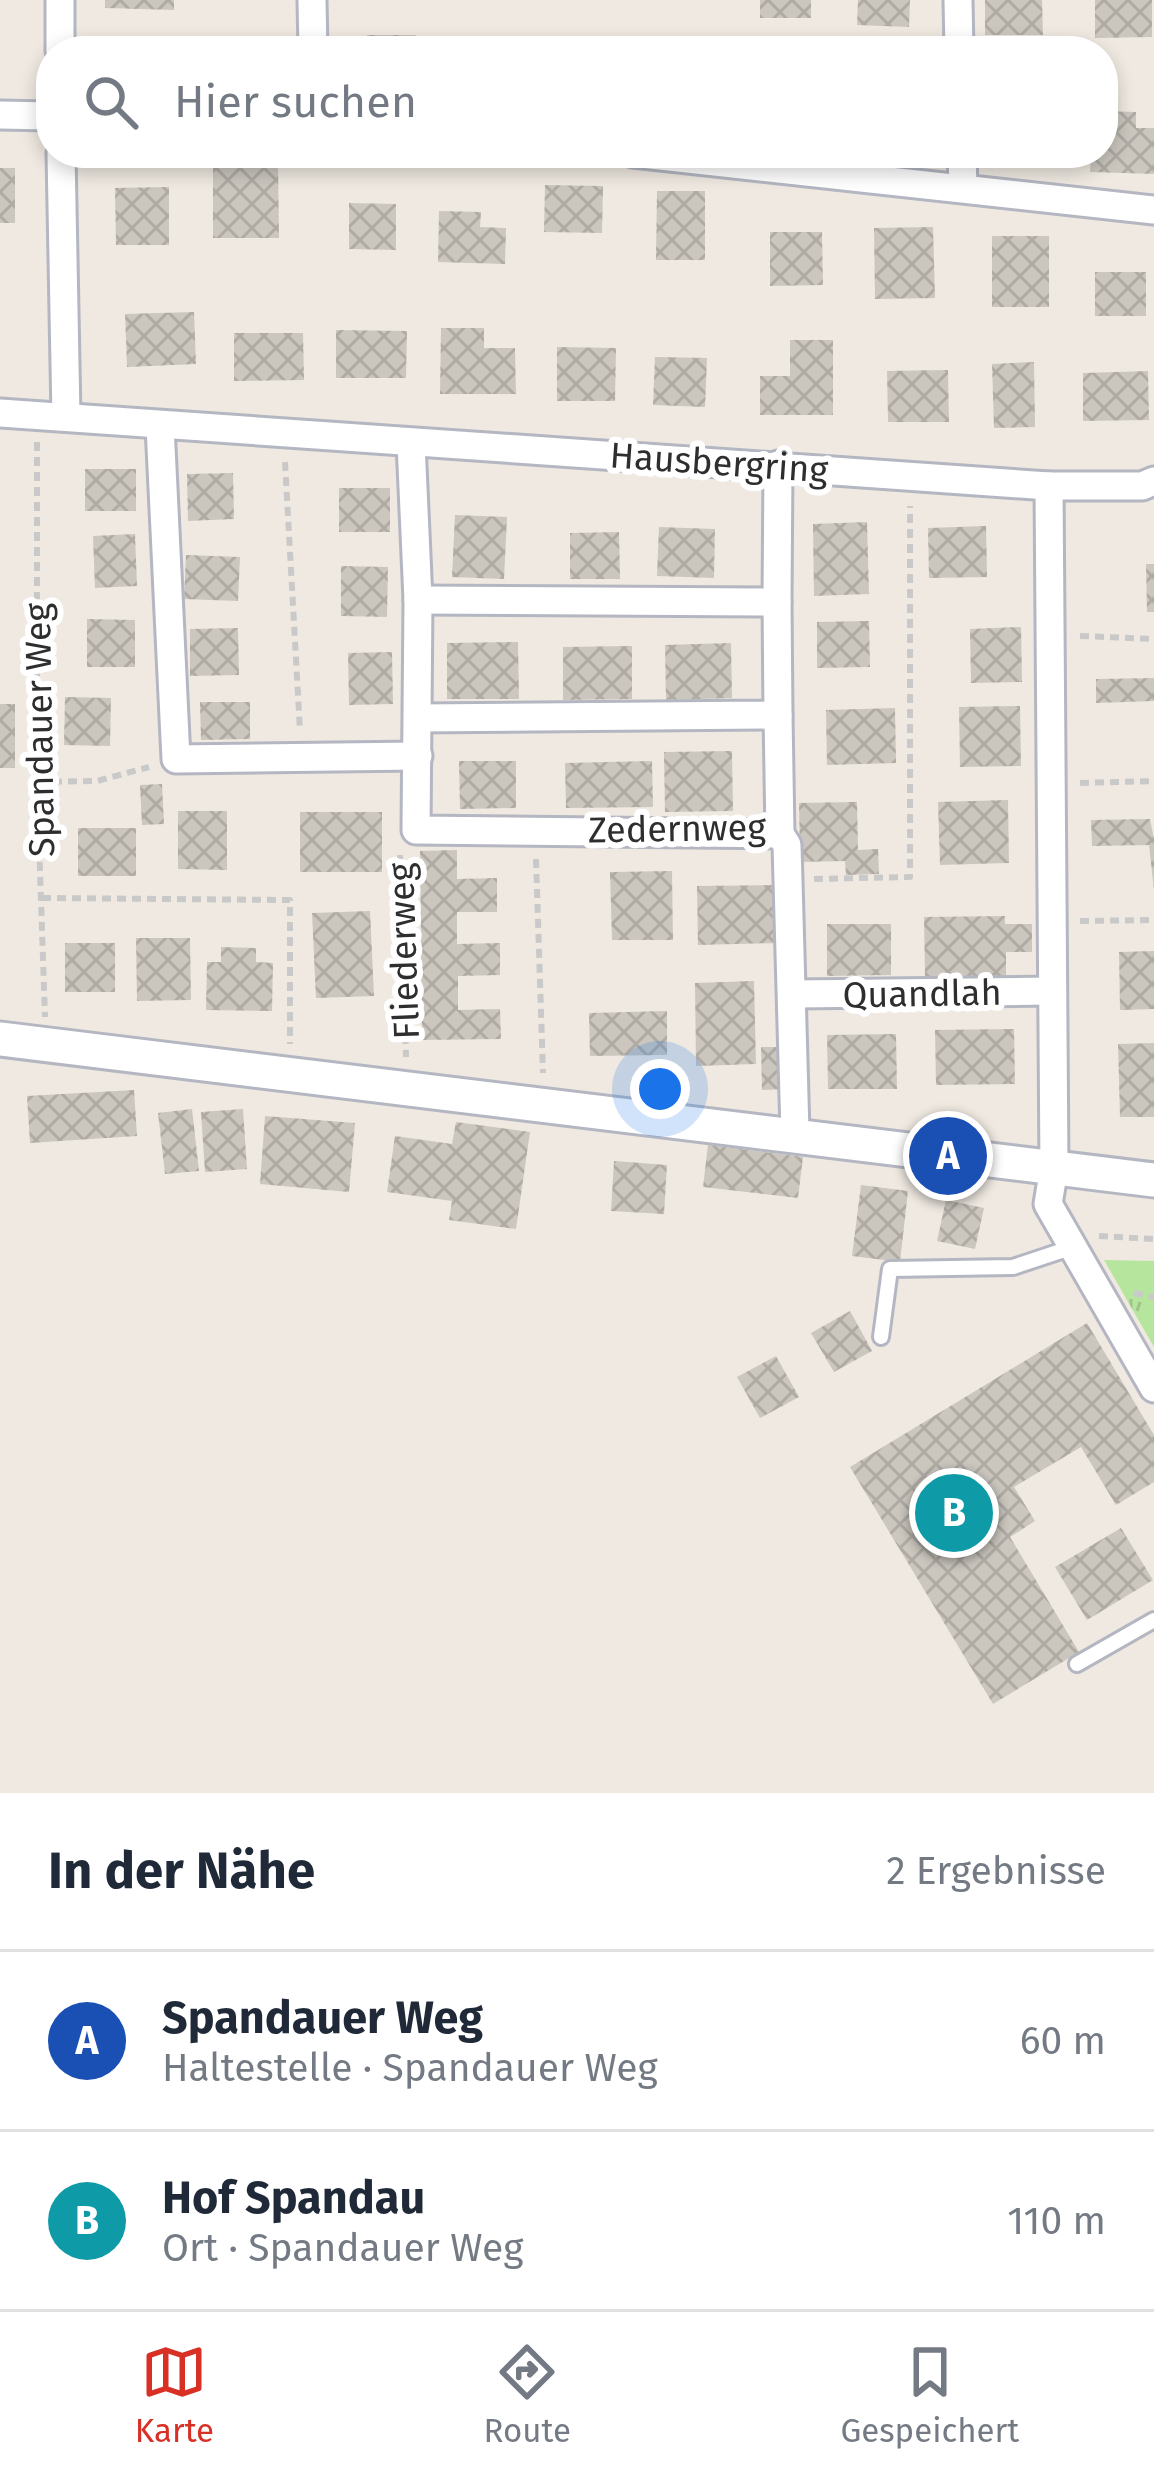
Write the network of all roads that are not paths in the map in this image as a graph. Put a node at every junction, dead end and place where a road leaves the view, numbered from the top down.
1 (60, 0) edge
2 (312, 0) edge
3 (958, 0) edge
4 (60, 36) edge
5 (313, 36) edge
6 (959, 36) edge
7 (0, 115) edge
8 (36, 116) edge
9 (60, 168) edge
10 (774, 168) edge
11 (962, 168) edge
12 (963, 188) junction
13 (1154, 210) edge
14 (0, 413) edge
15 (52, 416) junction
16 (160, 426) junction
17 (411, 443) junction
18 (778, 465) junction
19 (1154, 481) edge
20 (1049, 486) junction
21 (418, 600) junction
22 (777, 602) junction
23 (778, 715) junction
24 (419, 718) junction
25 (418, 756) junction
26 (416, 830) joint
27 (780, 834) junction
28 (1050, 991) junction
29 (795, 994) junction
30 (0, 1039) edge
31 (795, 1133) junction
32 (1054, 1168) junction
33 (1154, 1180) edge
34 (1069, 1240) junction
35 (880, 1337) dead end
36 (1154, 1388) edge
37 (1154, 1619) edge
38 (1077, 1664) dead end

1 - 4 street
2 - 5 street
3 - 6 street
7 - 8 street
9 - 15 street
10 - 12 street
11 - 12 street
12 - 13 street
14 - 15 street, Hausbergring
15 - 16 street, Hausbergring
16 - 17 street, Hausbergring
16 - 25 street
17 - 18 street, Hausbergring
17 - 21 street, Fliederweg
18 - 20 street, Hausbergring
18 - 22 street, Zedernweg
19 - 20 street, Hausbergring
20 - 28 street, Quandlah
21 - 22 street
21 - 24 street, Fliederweg
22 - 23 street, Zedernweg
23 - 24 street
23 - 27 street, Zedernweg
24 - 25 street, Fliederweg
25 - 26 street, Fliederweg
26 - 27 street, Zedernweg
27 - 29 street
28 - 29 street, Quandlah
28 - 32 street, Quandlah
29 - 31 street
30 - 31 street
31 - 32 street
32 - 33 street
32 - 34 street
34 - 35 lane
34 - 36 street
37 - 38 lane

